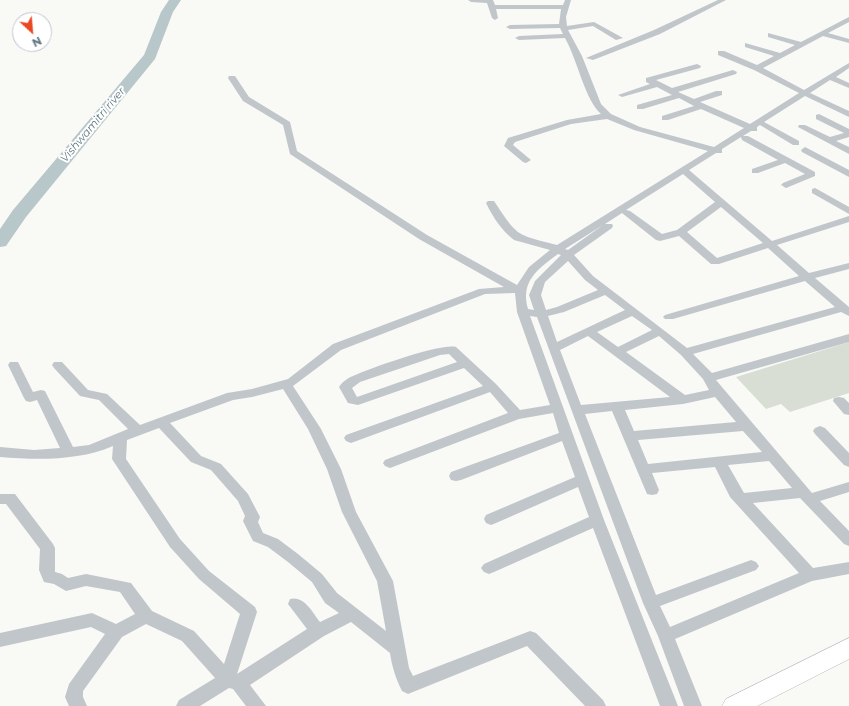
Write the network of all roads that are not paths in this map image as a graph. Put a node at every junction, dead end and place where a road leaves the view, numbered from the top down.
1 (472, 0) edge
2 (723, 0) edge
3 (566, 3) edge
4 (514, 6) junction
5 (491, 7) junction
6 (495, 18) dead end
7 (520, 18) dead end
8 (849, 20) edge
9 (510, 27) dead end
10 (565, 31) junction
11 (824, 34) junction
12 (771, 35) dead end
13 (519, 38) dead end
14 (619, 38) dead end
15 (849, 42) edge
16 (748, 45) dead end
17 (803, 45) junction
18 (721, 53) dead end
19 (780, 55) junction
20 (590, 58) dead end
21 (849, 65) edge
22 (697, 66) dead end
23 (757, 68) junction
24 (733, 72) dead end
25 (849, 73) edge
26 (232, 78) dead end
27 (834, 79) junction
28 (658, 84) junction
29 (849, 86) edge
30 (676, 93) junction
31 (719, 93) dead end
32 (808, 94) junction
33 (622, 95) dead end
34 (698, 104) junction
35 (640, 107) dead end
36 (849, 114) edge
37 (607, 116) junction
38 (819, 117) dead end
39 (665, 118) dead end
40 (802, 127) dead end
41 (754, 130) junction
42 (849, 133) edge
43 (828, 140) junction
44 (796, 144) dead end
45 (804, 150) dead end
46 (719, 151) junction
47 (849, 151) edge
48 (526, 160) dead end
49 (786, 160) junction
50 (824, 161) junction
51 (808, 166) dead end
52 (755, 171) dead end
53 (686, 173) junction
54 (849, 174) edge
55 (786, 185) dead end
56 (816, 191) dead end
57 (721, 202) junction
58 (491, 203) dead end
59 (849, 211) edge
60 (627, 213) junction
61 (849, 219) edge
62 (681, 232) junction
63 (771, 244) junction
64 (563, 252) junction
65 (849, 266) edge
66 (806, 277) junction
67 (519, 289) junction
68 (606, 291) junction
69 (846, 310) edge
70 (633, 311) junction
71 (523, 312) junction
72 (542, 314) junction
73 (669, 317) dead end
74 (660, 331) junction
75 (590, 332) junction
76 (849, 338) edge
77 (553, 348) junction
78 (617, 352) junction
79 (685, 352) junction
80 (466, 363) junction
81 (14, 365) dead end
82 (58, 365) dead end
83 (710, 378) junction
84 (286, 384) junction
85 (492, 387) junction
86 (718, 392) junction
87 (683, 400) junction
88 (839, 401) dead end
89 (617, 406) junction
90 (557, 408) junction
91 (577, 410) junction
92 (849, 411) edge
93 (517, 415) junction
94 (160, 421) junction
95 (747, 426) junction
96 (138, 431) junction
97 (820, 431) dead end
98 (566, 435) junction
99 (631, 436) junction
100 (120, 437) junction
101 (351, 438) dead end
102 (0, 452) edge
103 (69, 452) junction
104 (773, 456) junction
105 (718, 461) junction
106 (849, 462) edge
107 (390, 463) dead end
108 (644, 469) junction
109 (456, 476) dead end
110 (582, 480) junction
111 (849, 488) edge
112 (652, 490) dead end
113 (610, 494) junction
114 (806, 495) junction
115 (589, 497) junction
116 (0, 499) edge
117 (742, 500) junction
118 (491, 519) dead end
119 (597, 520) junction
120 (849, 540) edge
121 (750, 566) dead end
122 (489, 568) dead end
123 (849, 568) edge
124 (810, 575) junction
125 (651, 603) junction
126 (296, 604) dead end
127 (350, 615) junction
128 (146, 616) junction
129 (318, 631) junction
130 (116, 632) junction
131 (666, 636) junction
132 (0, 640) edge
133 (849, 648) edge
134 (398, 650) junction
135 (232, 681) junction
136 (78, 706) edge
137 (185, 706) edge
138 (257, 706) edge
139 (597, 706) edge
140 (668, 706) edge
141 (693, 706) edge
142 (734, 706) edge

1 - 5 street
2 - 20 street
3 - 4 street
3 - 10 street
4 - 5 street
4 - 7 street
5 - 6 street
8 - 11 street
9 - 10 street
10 - 13 street
10 - 14 street
10 - 37 street
11 - 15 street
11 - 17 street
12 - 17 street
16 - 19 street
17 - 19 street
18 - 23 street
19 - 23 street
21 - 27 street
22 - 28 street
23 - 32 street
24 - 30 street
25 - 27 street
26 - 67 street
27 - 29 street
27 - 32 street
28 - 30 street
28 - 33 street
30 - 34 street
30 - 35 street
31 - 34 street
32 - 36 street
32 - 41 street
34 - 39 street
34 - 41 street
37 - 46 street
37 - 48 street
38 - 42 street
40 - 43 street
41 - 44 street
41 - 46 street
41 - 49 street
42 - 43 street
43 - 47 street
45 - 50 street
46 - 53 street
49 - 52 street
49 - 55 street
50 - 51 street
50 - 54 street
53 - 57 street
53 - 60 street
53 - 64 street
56 - 59 street
57 - 62 street
57 - 63 street
58 - 64 street
60 - 62 street
60 - 64 street
61 - 63 street
62 - 63 street
63 - 66 street
64 - 67 street
64 - 68 street
64 - 72 street
65 - 66 street
66 - 69 street
66 - 73 street
67 - 71 street
67 - 84 street
68 - 70 street
68 - 72 street
69 - 79 street
70 - 74 street
70 - 75 street
71 - 72 street
71 - 90 street
72 - 77 street
74 - 78 street
74 - 79 street
75 - 77 street
75 - 78 street
76 - 83 street
77 - 91 street
78 - 87 street
79 - 83 street
80 - 80 street
80 - 85 street
81 - 103 street
82 - 96 street
83 - 86 street
84 - 94 street
84 - 134 street
85 - 93 street
85 - 101 street
86 - 87 street
86 - 95 street
87 - 89 street
88 - 92 street
89 - 91 street
89 - 99 street
90 - 93 street
90 - 98 street
91 - 113 street
93 - 107 street
94 - 96 street
94 - 127 street
95 - 99 street
95 - 104 street
96 - 100 street
97 - 106 street
98 - 109 street
98 - 110 street
99 - 108 street
100 - 103 street
100 - 135 street
102 - 103 street
104 - 105 street
104 - 114 street
105 - 108 street
105 - 117 street
108 - 112 street
110 - 115 street
110 - 118 street
111 - 114 street
113 - 115 street
113 - 125 street
114 - 117 street
114 - 120 street
115 - 119 street
116 - 128 street
117 - 124 street
119 - 122 street
119 - 140 street
121 - 125 street
123 - 124 street
124 - 131 street
125 - 131 street
126 - 129 street
127 - 129 street
127 - 134 street
128 - 130 street
128 - 135 street
129 - 135 street
130 - 132 street
130 - 136 street
131 - 141 street
133 - 142 main road
134 - 139 street
135 - 137 street
135 - 138 street

